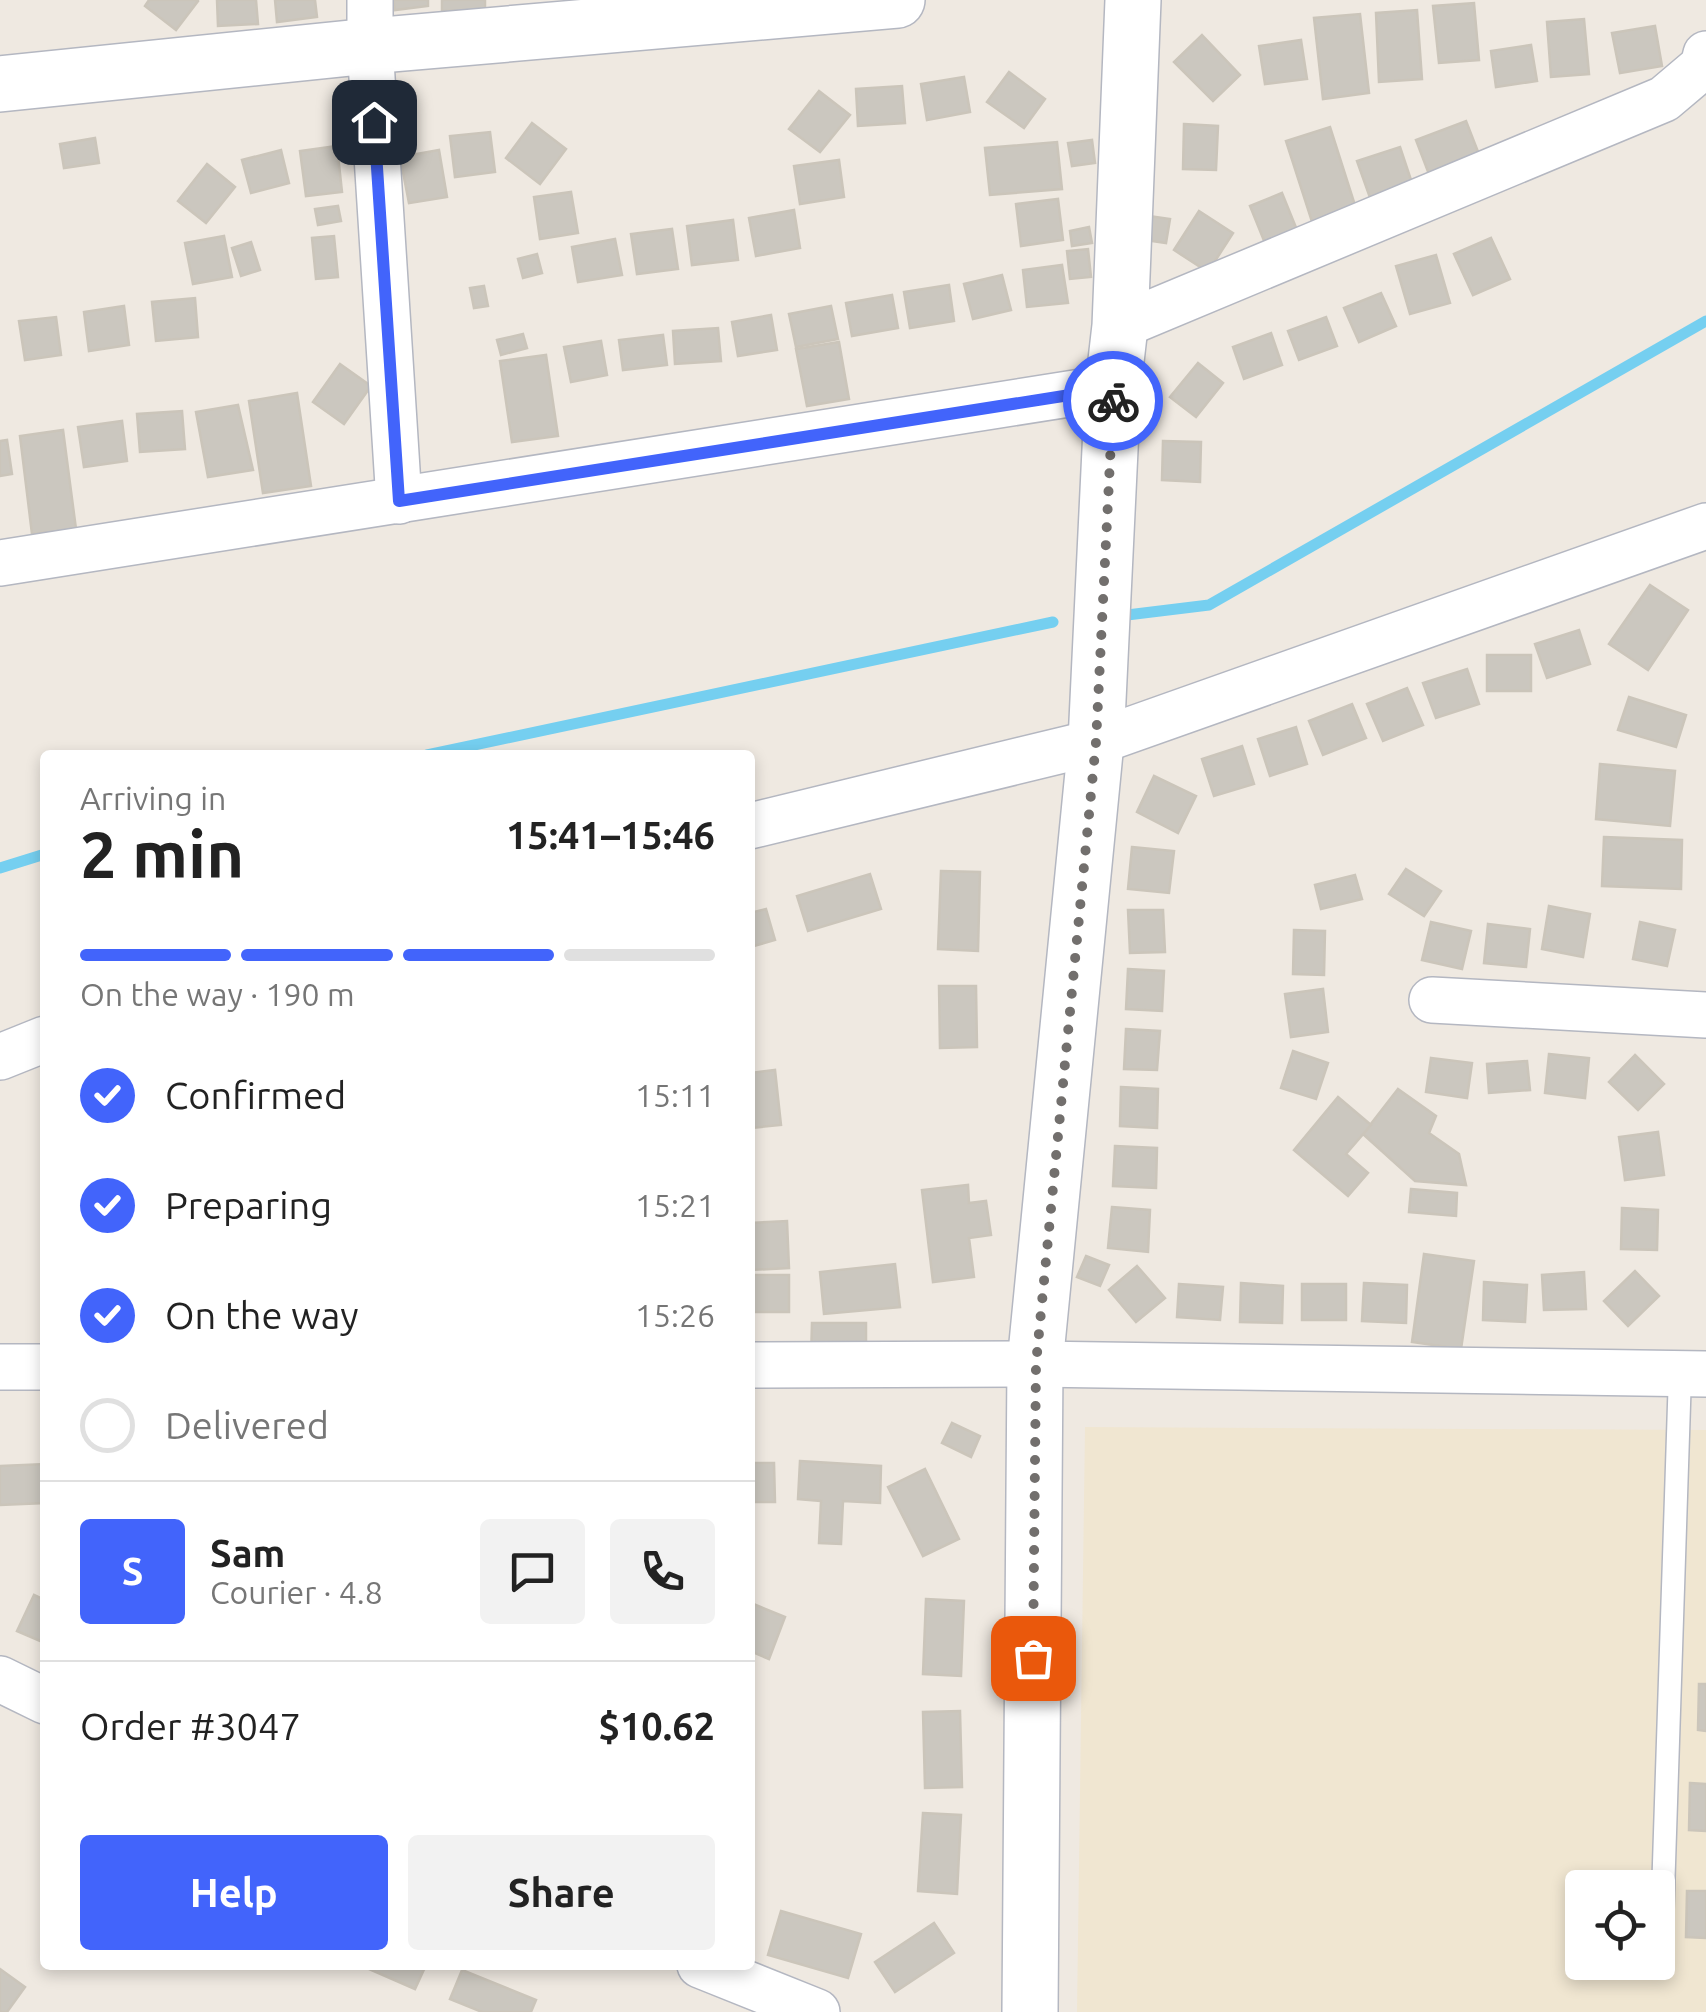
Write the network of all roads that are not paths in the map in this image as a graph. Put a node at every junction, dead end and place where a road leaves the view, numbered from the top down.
1 (897, 0) edge
2 (1133, 0) edge
3 (370, 23) edge
4 (1706, 54) edge
5 (0, 84) edge
6 (1120, 326) junction
7 (1114, 388) junction
8 (399, 501) junction
9 (1706, 526) edge
10 (0, 564) edge
11 (1096, 742) junction
12 (755, 825) edge
13 (1432, 1000) dead end
14 (1706, 1015) edge
15 (40, 1041) edge
16 (0, 1056) edge
17 (1036, 1364) junction
18 (755, 1365) edge
19 (40, 1367) edge
20 (0, 1368) edge
21 (1693, 1374) edge
22 (0, 1679) edge
23 (40, 1699) edge
24 (1665, 1870) edge
25 (712, 1970) edge
26 (817, 2012) edge
27 (1030, 2012) edge

1 - 3 street
2 - 6 street
3 - 5 street
3 - 8 street
4 - 6 street
6 - 7 street
7 - 8 street
7 - 11 street
8 - 10 street
9 - 11 street
11 - 12 street
11 - 17 street
13 - 14 street
15 - 16 street
17 - 18 street
17 - 21 street
17 - 27 street
19 - 20 street
21 - 24 lane
22 - 23 street
25 - 26 street

